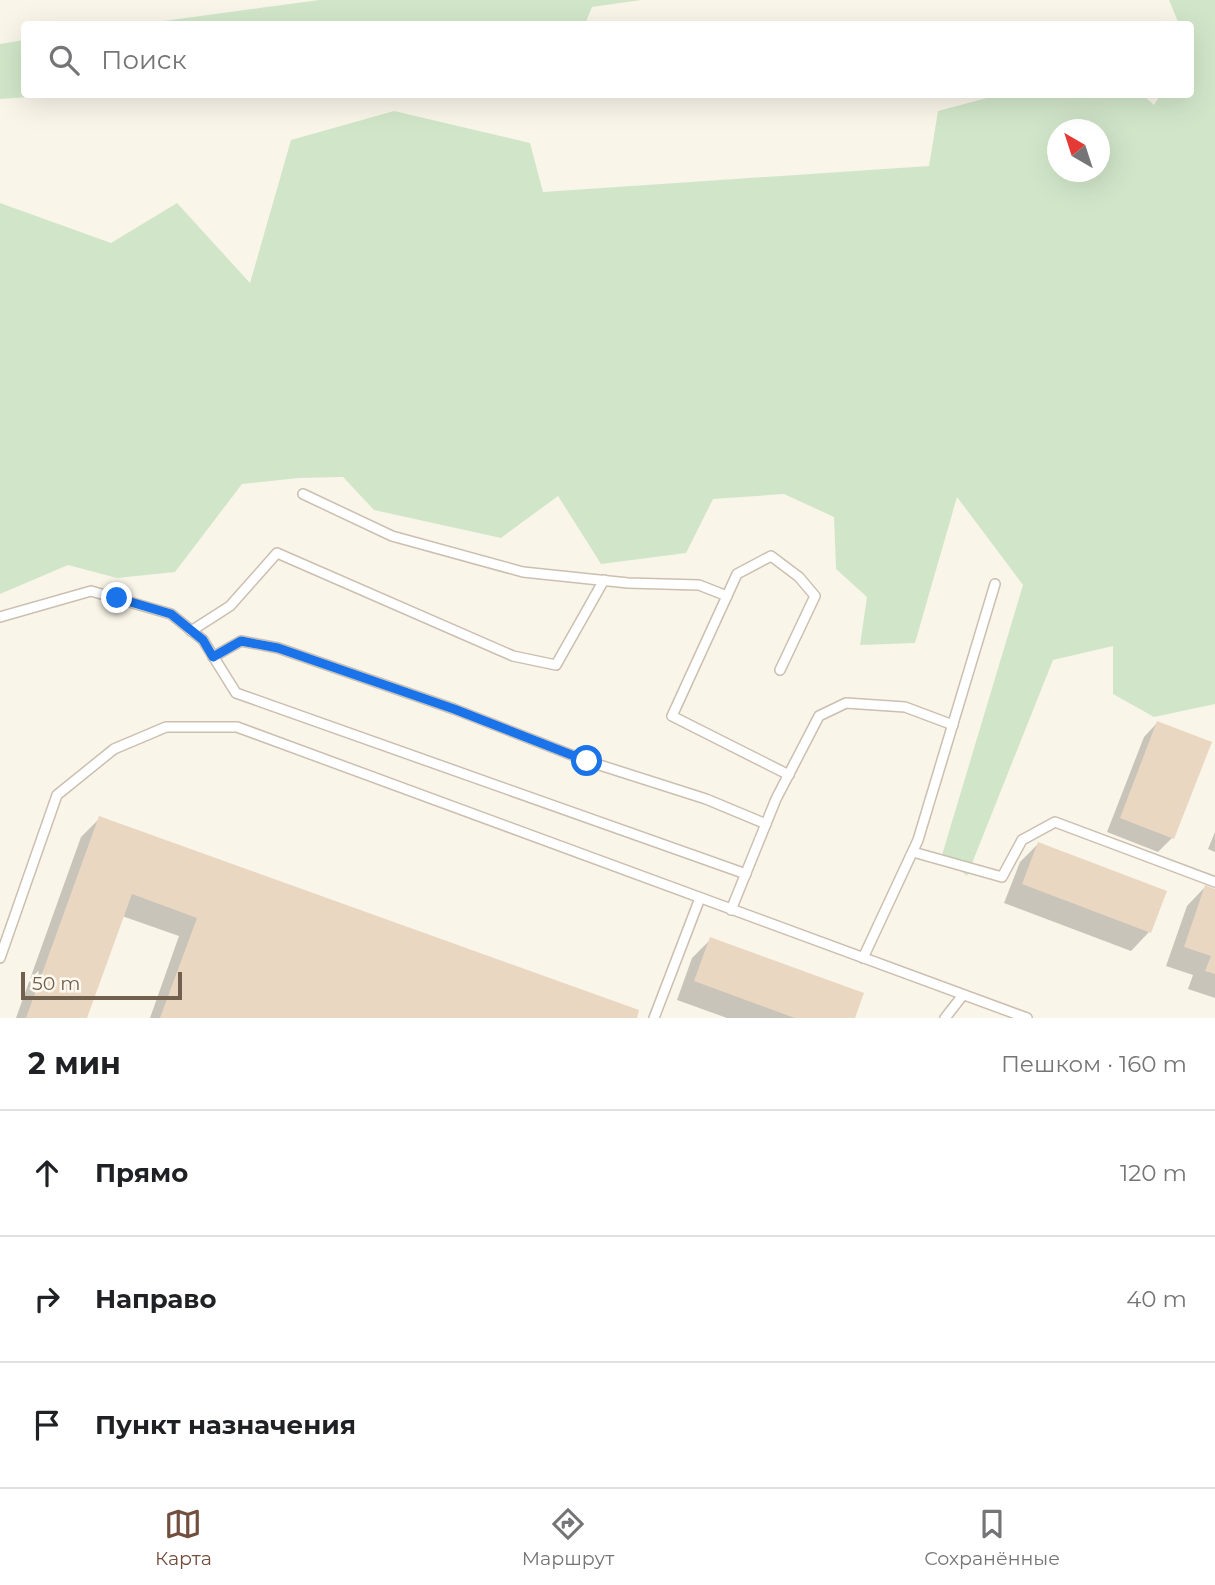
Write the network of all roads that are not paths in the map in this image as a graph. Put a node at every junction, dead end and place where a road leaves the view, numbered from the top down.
1 (303, 494) dead end
2 (604, 580) junction
3 (995, 584) dead end
4 (727, 596) junction
5 (0, 617) edge
6 (191, 631) junction
7 (213, 657) junction
8 (780, 670) dead end
9 (953, 725) junction
10 (789, 775) junction
11 (766, 824) junction
12 (913, 852) junction
13 (746, 874) junction
14 (1215, 882) edge
15 (700, 898) junction
16 (731, 909) junction
17 (0, 958) edge
18 (863, 958) junction
19 (964, 995) junction
20 (654, 1018) edge
21 (945, 1018) edge
22 (1027, 1018) edge

1 - 2 lane
2 - 4 lane
2 - 6 lane
3 - 9 lane
4 - 8 lane
4 - 10 lane
5 - 6 lane
6 - 7 lane
7 - 11 lane
7 - 13 lane
9 - 10 lane
9 - 12 lane
10 - 11 lane
11 - 13 lane
12 - 14 lane
12 - 18 lane
13 - 16 lane
15 - 16 lane
15 - 17 lane
15 - 20 lane
16 - 18 lane
18 - 19 lane
19 - 21 lane
19 - 22 lane

